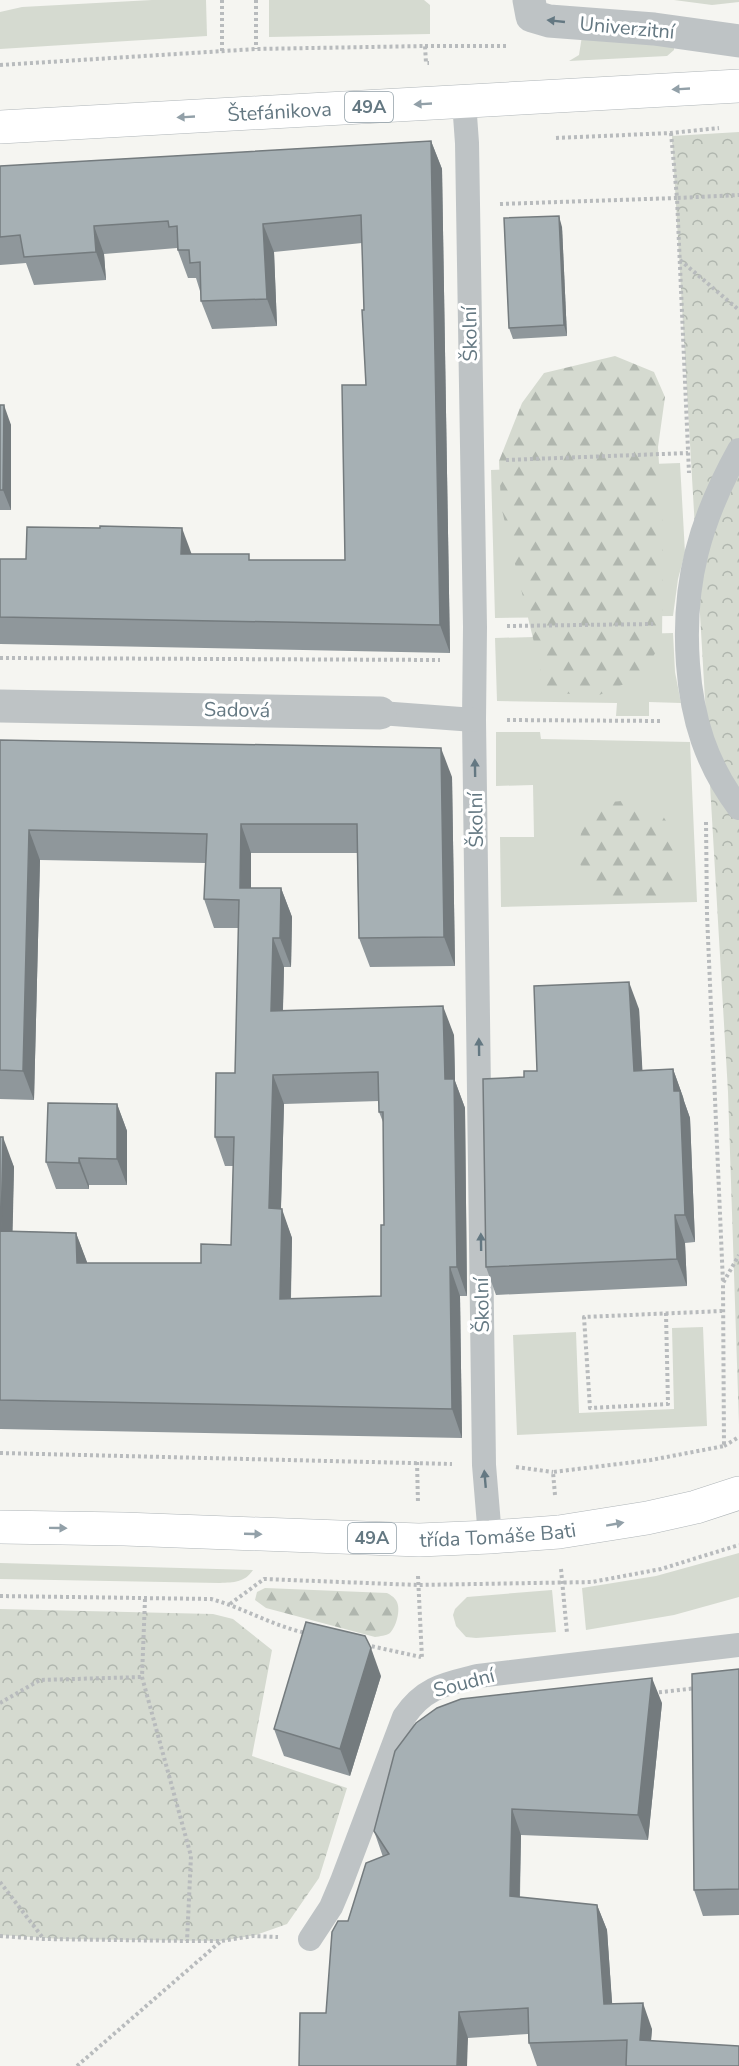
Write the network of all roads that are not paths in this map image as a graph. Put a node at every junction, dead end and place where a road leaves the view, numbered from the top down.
1 (518, 1) edge
2 (739, 41) edge
3 (739, 86) edge
4 (464, 102) junction
5 (0, 128) edge
6 (739, 450) edge
7 (0, 706) edge
8 (380, 713) joint
9 (474, 720) junction
10 (739, 808) edge
11 (739, 1493) edge
12 (0, 1527) edge
13 (490, 1537) junction
14 (739, 1646) edge
15 (310, 1939) road end

2 -> 1 street, Univerzitní
3 -> 4 main road, Štefánikova / 49A
4 -> 5 main road, Štefánikova / 49A
4 - 9 street, Školní
6 - 10 street
7 - 8 street, Sadová
8 - 9 street, Sadová
13 -> 9 street, Školní
13 -> 11 main road, třída Tomáše Bati / 49A
12 -> 13 main road, třída Tomáše Bati / 49A
14 - 15 street, Soudní

